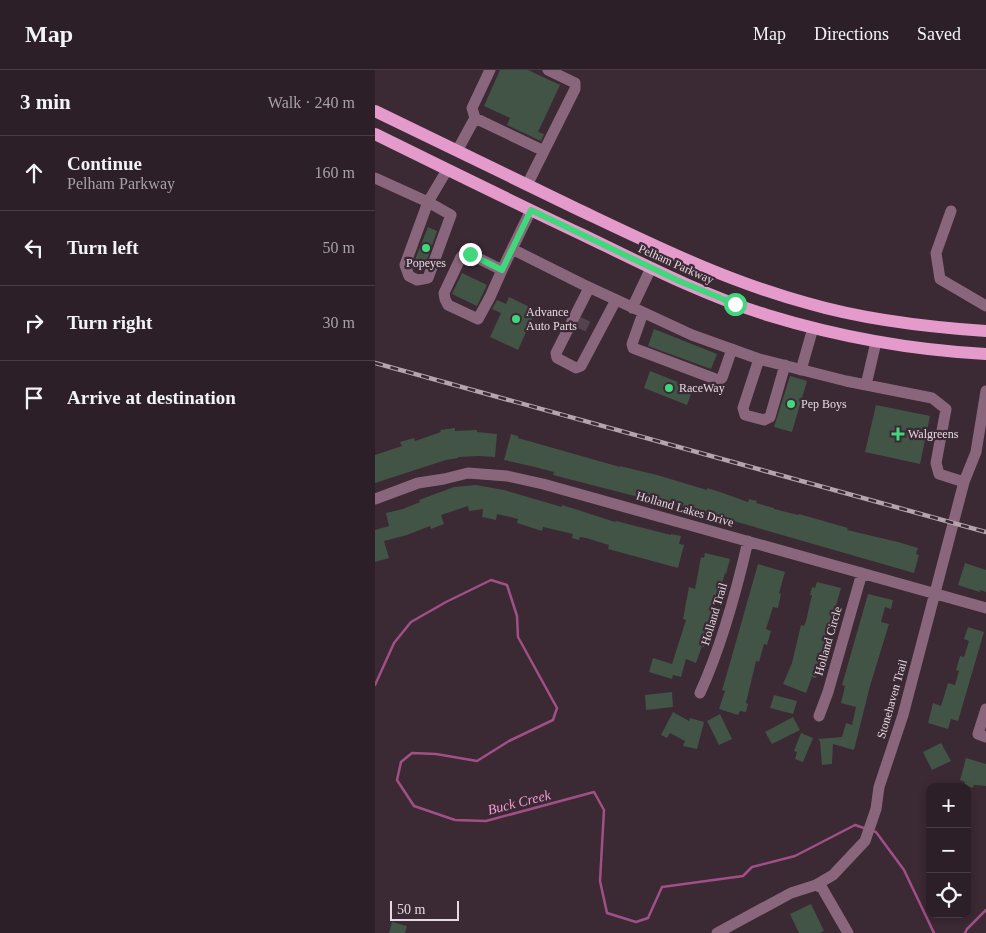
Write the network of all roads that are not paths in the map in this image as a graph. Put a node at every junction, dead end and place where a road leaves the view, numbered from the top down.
1 (490, 70) edge
2 (548, 70) edge
3 (375, 111) edge
4 (475, 118) junction
5 (375, 134) edge
6 (457, 150) junction
7 (543, 151) junction
8 (447, 170) junction
9 (375, 178) edge
10 (527, 184) junction
11 (428, 202) junction
12 (531, 210) junction
13 (951, 211) dead end
14 (660, 248) junction
15 (512, 249) junction
16 (651, 268) junction
17 (502, 270) junction
18 (589, 288) junction
19 (616, 300) junction
20 (815, 306) junction
21 (986, 306) edge
22 (632, 308) junction
23 (643, 313) junction
24 (811, 328) junction
25 (986, 331) edge
26 (876, 342) junction
27 (732, 350) junction
28 (986, 354) edge
29 (759, 359) junction
30 (785, 365) junction
31 (801, 370) junction
32 (866, 385) junction
33 (986, 391) edge
34 (981, 453) edge
35 (964, 482) junction
36 (375, 499) edge
37 (747, 541) junction
38 (862, 573) junction
39 (934, 594) junction
40 (986, 608) edge
41 (700, 693) dead end
42 (986, 709) edge
43 (819, 716) dead end
44 (986, 737) edge
45 (816, 885) junction
46 (717, 933) edge
47 (847, 933) edge

1 - 4 street
2 - 7 street
3 - 6 main road, Pelham Parkway
4 - 6 street
4 - 7 street
5 - 8 main road, Pelham Parkway
6 - 8 main road
6 - 10 main road, Pelham Parkway
7 - 10 street
8 - 11 street
8 - 12 main road, Pelham Parkway
9 - 11 street
10 - 14 main road, Pelham Parkway
11 - 11 street
12 - 15 street
12 - 16 main road, Pelham Parkway
13 - 21 street
14 - 16 main road
14 - 20 main road, Pelham Parkway
15 - 17 street
15 - 18 street
16 - 22 street
16 - 24 main road, Pelham Parkway
17 - 17 street
18 - 19 street
18 - 19 street
19 - 22 street
20 - 24 main road
20 - 25 main road, Pelham Parkway
22 - 23 street
23 - 27 street
23 - 27 street
24 - 26 main road, Pelham Parkway
24 - 31 street
26 - 28 main road, Pelham Parkway
26 - 32 street
27 - 29 street
29 - 30 street
29 - 30 street
30 - 31 street
31 - 32 street
32 - 35 street
33 - 34 street, Stonehaven Trail
34 - 35 street, Stonehaven Trail
35 - 39 street, Stonehaven Trail
36 - 37 street, Holland Lakes Drive
37 - 38 street, Holland Lakes Drive
37 - 41 street, Holland Trail
38 - 39 street, Holland Lakes Drive
38 - 43 street, Holland Circle
39 - 40 street, Holland Lakes Drive
39 - 45 street, Stonehaven Trail
42 - 44 street
45 - 46 street, Stonehaven Trail
45 - 47 street

